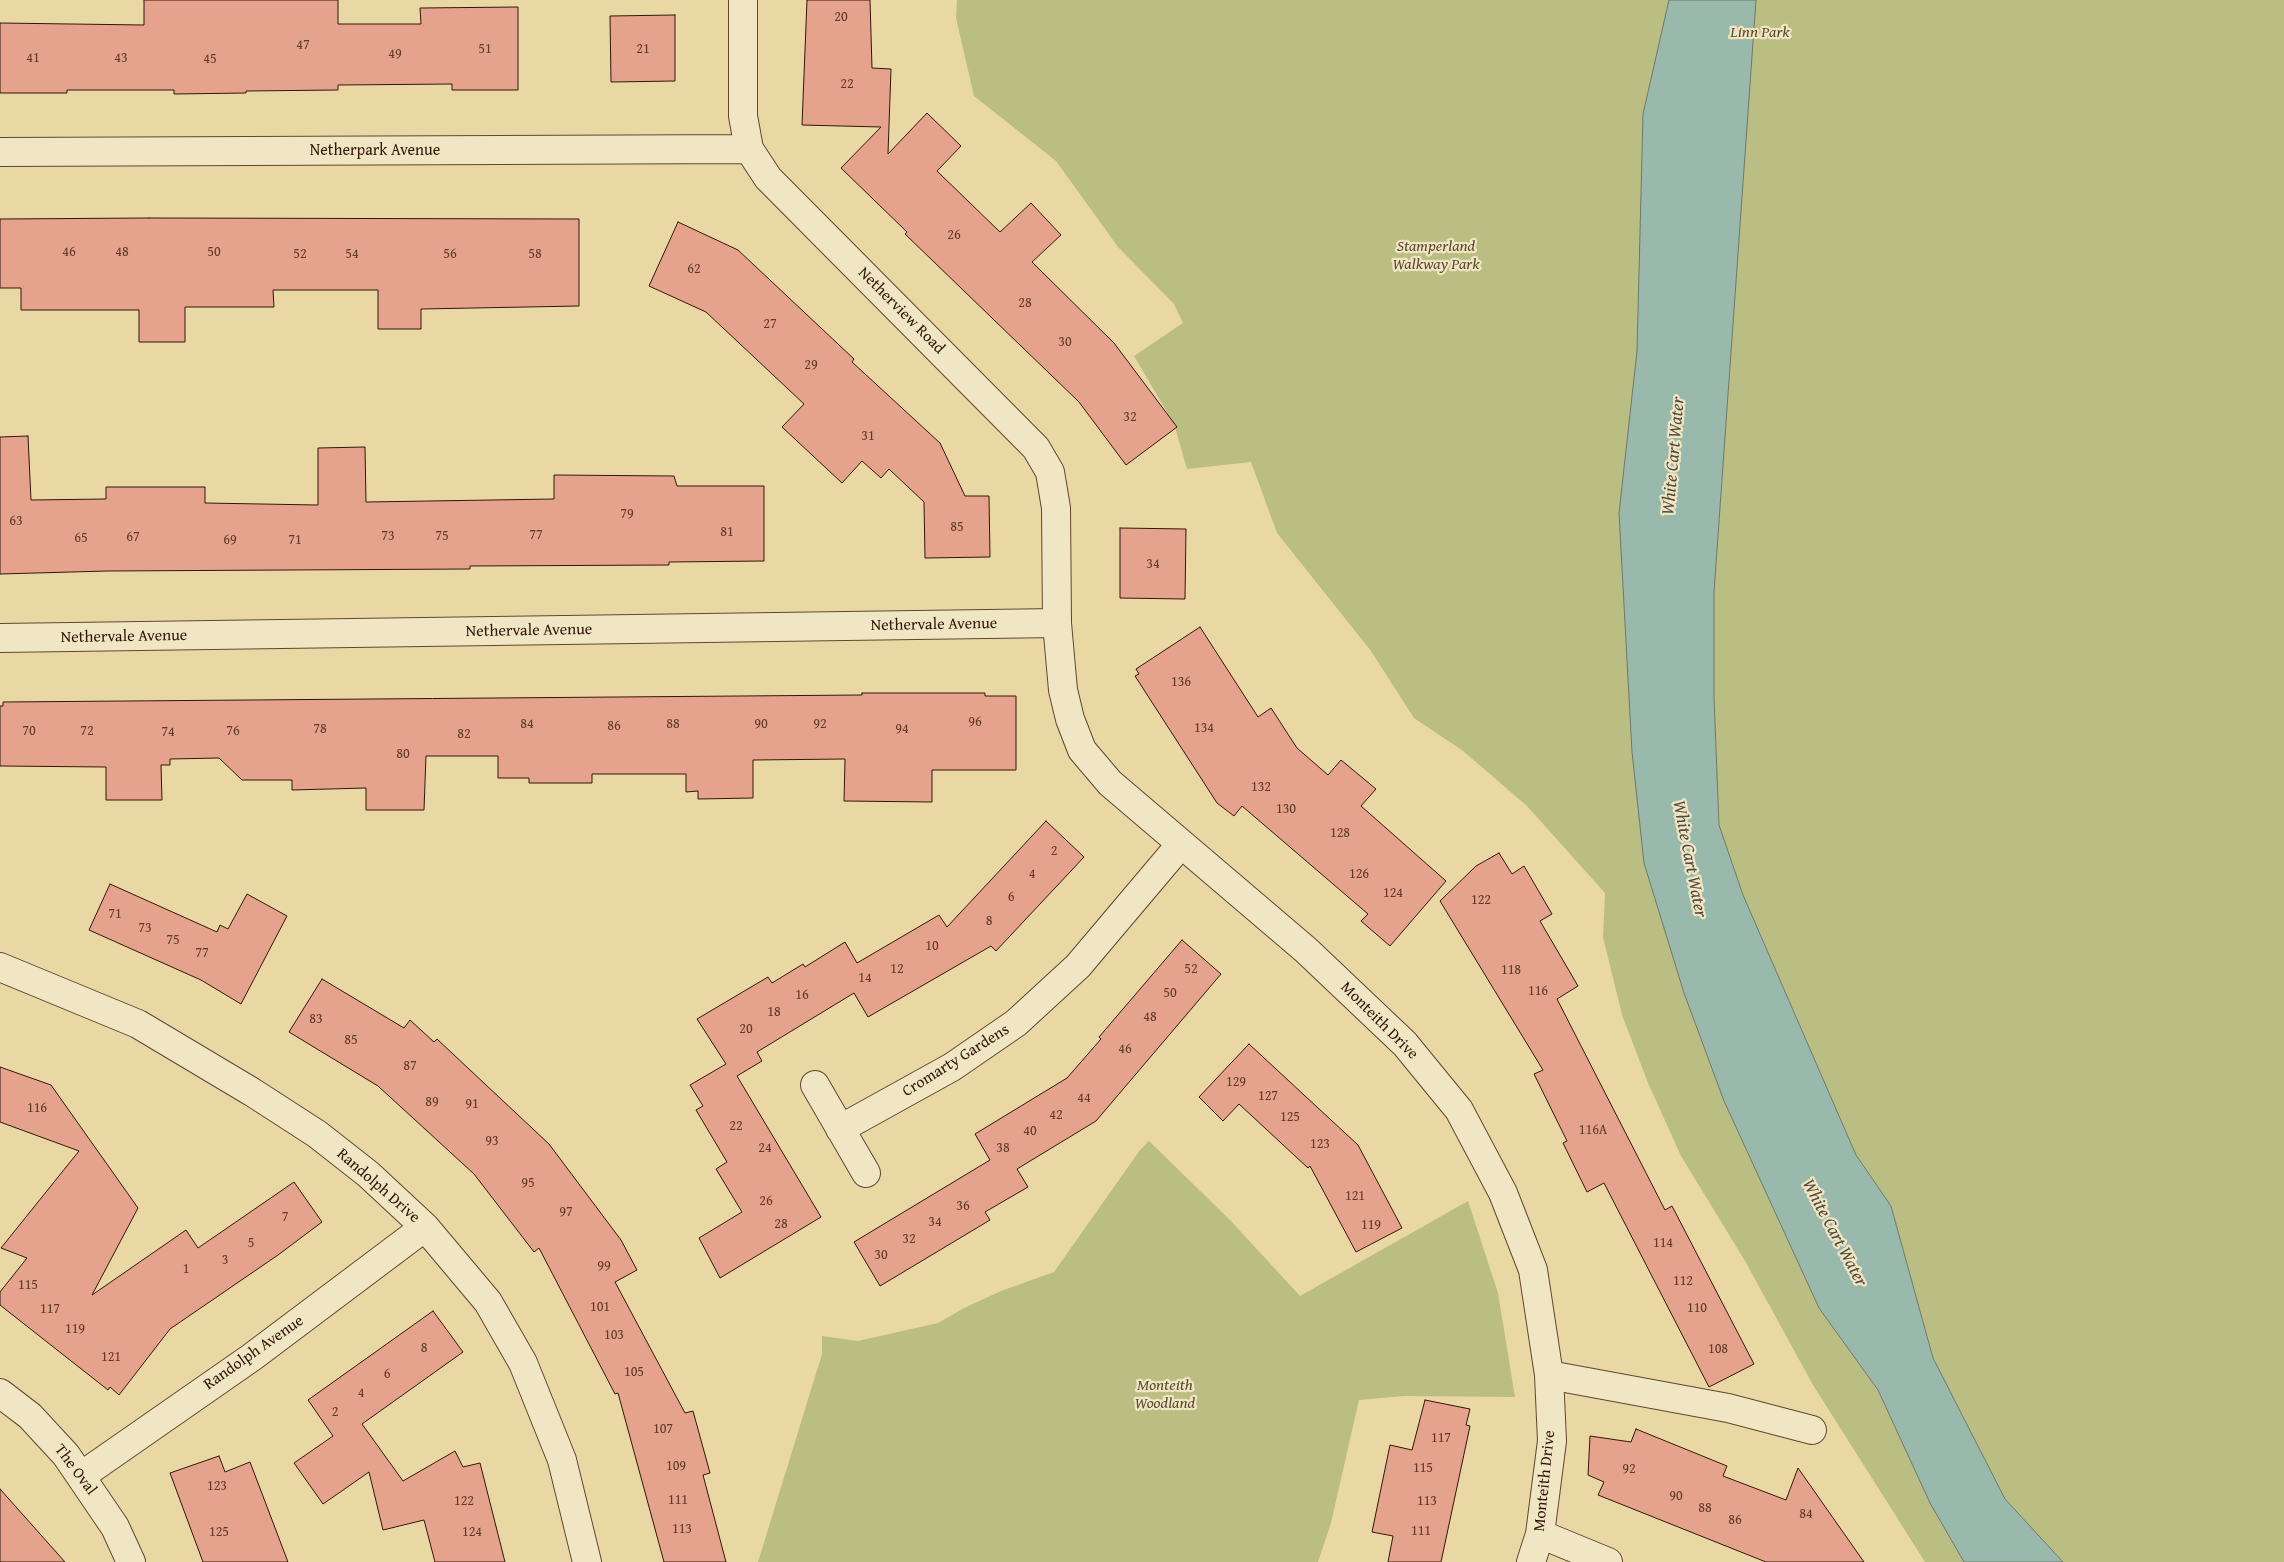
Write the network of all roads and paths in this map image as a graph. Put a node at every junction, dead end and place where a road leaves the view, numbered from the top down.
1 (743, 0) edge
2 (749, 150) junction
3 (0, 152) edge
4 (1057, 623) junction
5 (0, 638) edge
6 (1181, 844) junction
7 (0, 967) edge
8 (815, 1085) dead end
9 (840, 1129) junction
10 (866, 1173) dead end
11 (425, 1228) junction
12 (1549, 1375) junction
13 (0, 1393) edge
14 (1812, 1430) dead end
15 (81, 1476) junction
16 (1540, 1534) junction
17 (131, 1562) edge
18 (587, 1562) edge
19 (1531, 1562) edge
20 (1608, 1562) edge

1 - 2 street, Netherview Road
2 - 3 street, Netherpark Avenue
2 - 4 street, Netherview Road
4 - 5 street, Nethervale Avenue
4 - 6 street, Monteith Drive
6 - 9 street, Cromarty Gardens
6 - 12 street, Monteith Drive
7 - 11 street, Randolph Drive
8 - 9 street
9 - 10 street
11 - 15 street, Randolph Avenue
11 - 18 street, Randolph Drive
12 - 14 street
12 - 16 street, Monteith Drive
13 - 15 street, The Oval
15 - 17 street, The Oval
16 - 19 street, Monteith Drive
16 - 20 street

